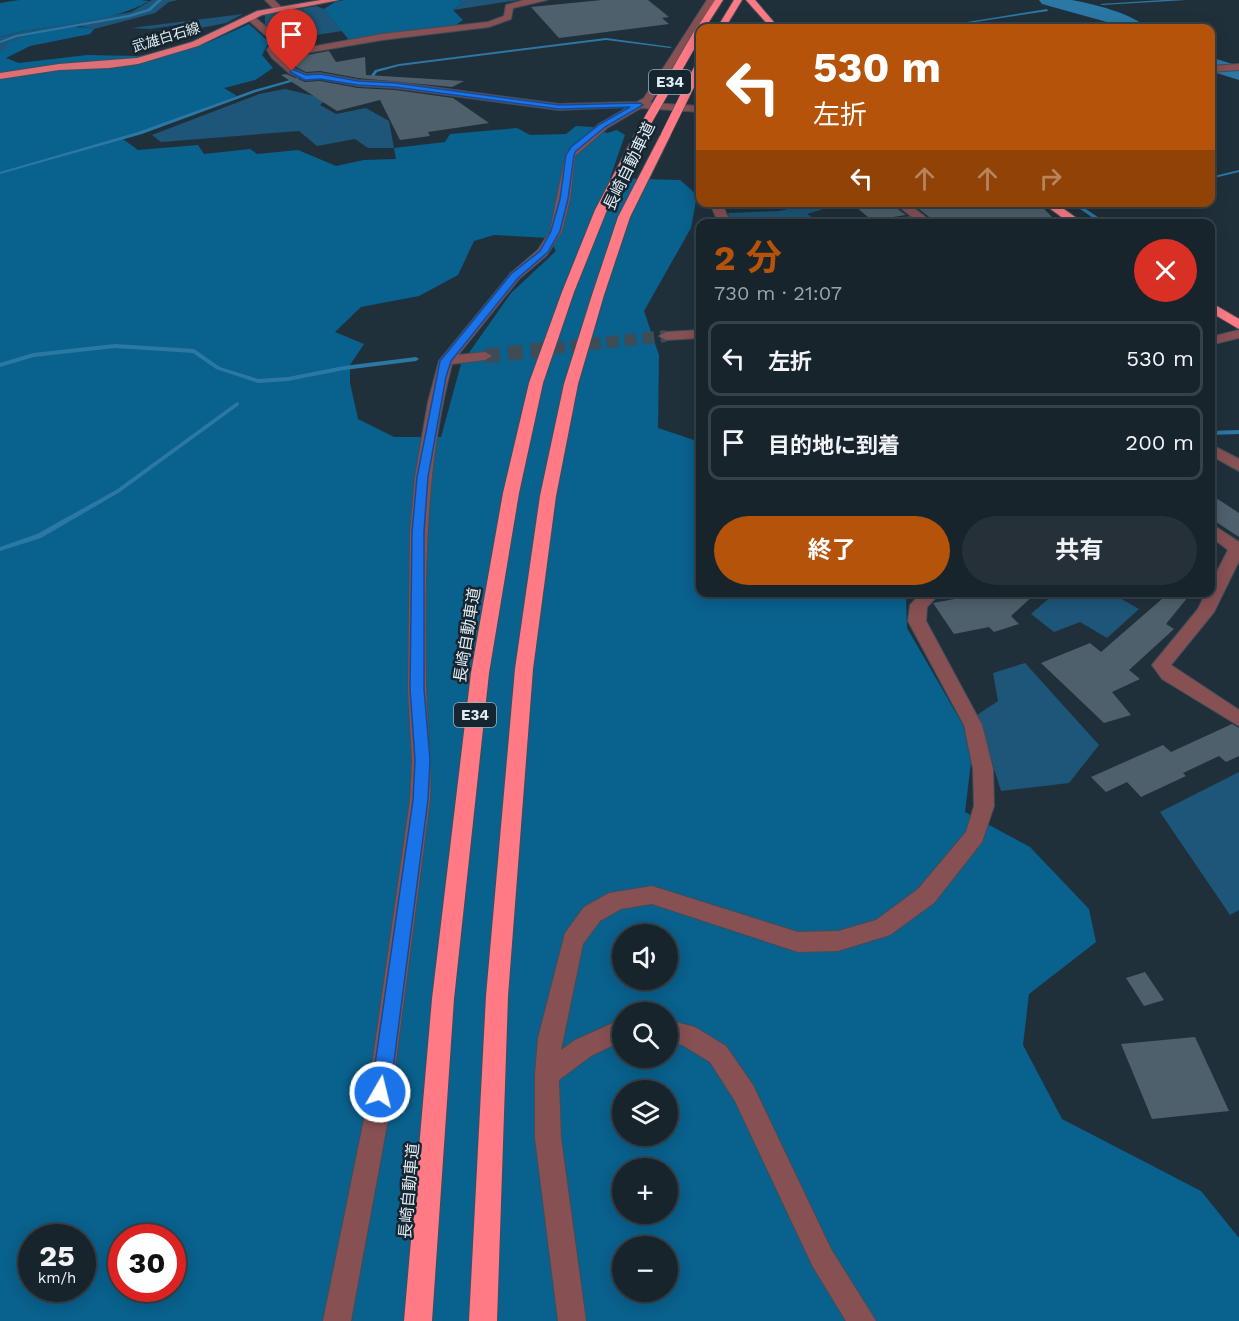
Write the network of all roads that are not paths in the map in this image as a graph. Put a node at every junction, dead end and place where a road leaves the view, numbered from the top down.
1 (269, 0) edge
2 (335, 0) edge
3 (543, 0) edge
4 (711, 0) edge
5 (719, 0) edge
6 (738, 0) edge
7 (750, 0) edge
8 (279, 9) junction
9 (250, 18) junction
10 (704, 24) edge
11 (723, 24) edge
12 (771, 24) edge
13 (696, 38) edge
14 (275, 56) junction
15 (1239, 67) edge
16 (1215, 69) edge
17 (696, 73) edge
18 (0, 76) edge
19 (640, 105) junction
20 (696, 109) edge
21 (905, 207) edge
22 (1054, 207) edge
23 (921, 219) edge
24 (1072, 219) edge
25 (1215, 309) edge
26 (1239, 325) edge
27 (696, 334) edge
28 (1239, 334) edge
29 (666, 336) tunnel mouth
30 (1215, 340) edge
31 (485, 356) tunnel mouth
32 (446, 361) junction
33 (1215, 451) edge
34 (1239, 466) edge
35 (1215, 532) edge
36 (1215, 592) edge
37 (928, 597) edge
38 (1213, 597) edge
39 (1239, 719) edge
40 (678, 1033) edge
41 (612, 1035) edge
42 (547, 1074) junction
43 (337, 1321) edge
44 (418, 1321) edge
45 (483, 1321) edge
46 (572, 1321) edge
47 (862, 1321) edge

1 - 8 street
2 - 8 main road, 武雄白石線
3 - 14 street
4 - 19 street
5 - 10 highway, 長崎自動車道 / E34
6 - 11 highway
7 - 12 highway
8 - 9 main road, 武雄白石線
9 - 14 street
9 - 18 main road, 武雄白石線
13 - 44 highway, 長崎自動車道 / E34, bridge
14 - 19 street
15 - 16 street
17 - 45 highway, 長崎自動車道 / E34, bridge
19 - 20 street
19 - 32 street
21 - 23 street
22 - 24 highway
25 - 26 highway
27 - 29 street
28 - 30 street
31 - 32 street
32 - 43 street
33 - 34 street
35 - 36 street
37 - 42 street
38 - 39 street
40 - 47 street
41 - 42 street
42 - 46 street

